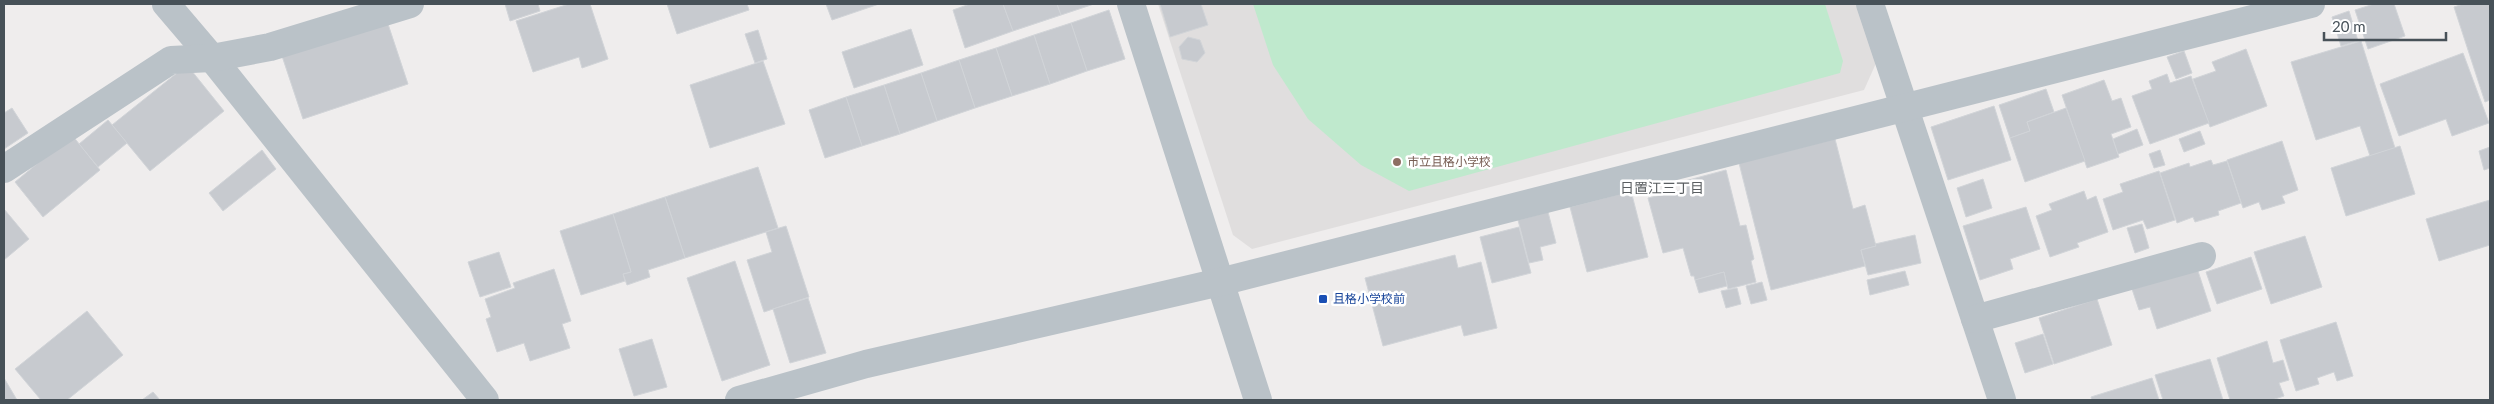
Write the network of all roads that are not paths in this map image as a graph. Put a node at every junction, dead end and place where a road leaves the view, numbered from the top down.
1 (166, 4) edge
2 (410, 4) edge
3 (1131, 4) edge
4 (1870, 4) edge
5 (2311, 4) edge
6 (212, 58) junction
7 (1904, 108) junction
8 (4, 169) edge
9 (2202, 256) dead end
10 (1220, 282) junction
11 (1975, 319) junction
12 (485, 400) edge
13 (739, 400) edge
14 (1258, 400) edge
15 (2002, 400) edge

1 - 6 street
2 - 6 street
3 - 10 street
4 - 7 street
5 - 7 street
6 - 8 street
6 - 12 street
7 - 10 street
7 - 11 street
9 - 11 street
10 - 13 street
10 - 14 street
11 - 15 street

